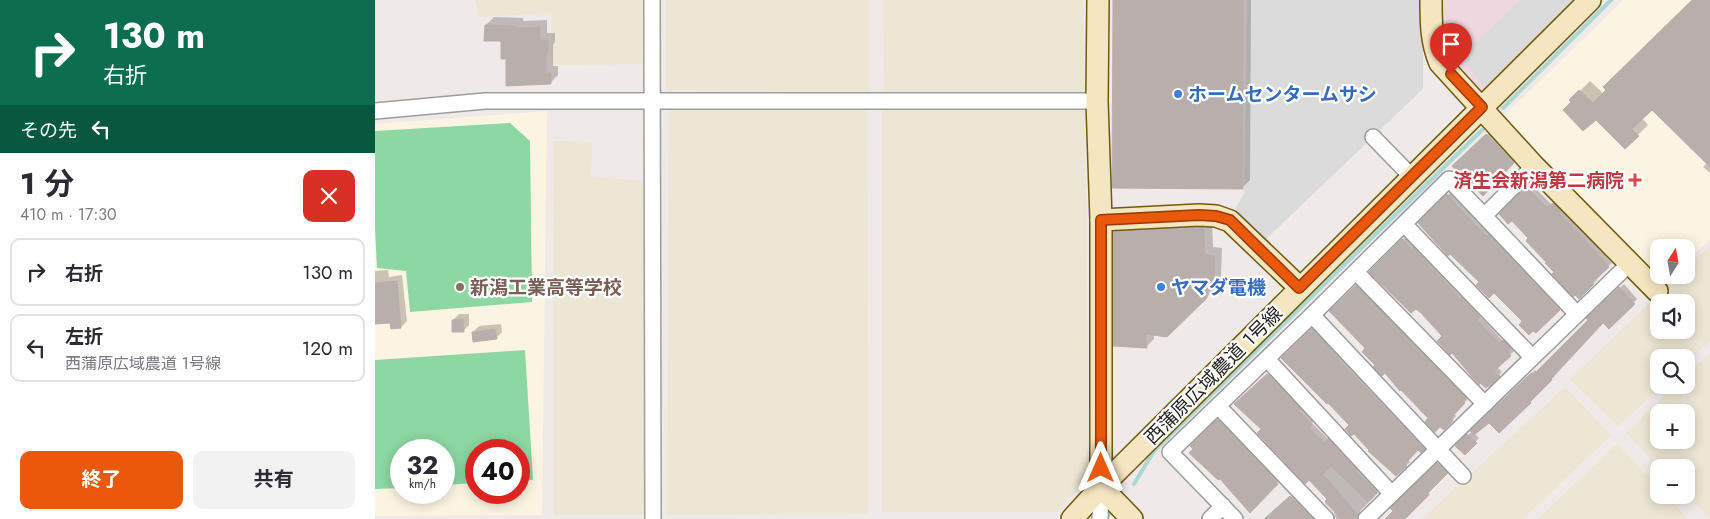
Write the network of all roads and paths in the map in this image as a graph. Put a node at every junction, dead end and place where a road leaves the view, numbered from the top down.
1 (652, 0) edge
2 (1098, 0) edge
3 (1431, 0) edge
4 (1590, 0) edge
5 (651, 101) junction
6 (1097, 101) junction
7 (1482, 107) junction
8 (375, 111) edge
9 (1373, 137) dead end
10 (1534, 166) junction
11 (1411, 176) junction
12 (1484, 216) junction
13 (1101, 220) junction
14 (1404, 224) junction
15 (1629, 264) junction
16 (1356, 272) junction
17 (1299, 288) junction
18 (1657, 292) dead end
19 (1577, 314) junction
20 (1312, 315) junction
21 (1532, 357) junction
22 (1267, 359) junction
23 (1485, 404) junction
24 (1219, 406) junction
25 (1438, 449) junction
26 (1463, 476) dead end
27 (1101, 487) junction
28 (1392, 494) junction
29 (1223, 506) junction
30 (653, 519) edge
31 (1072, 519) edge
32 (1100, 519) edge
33 (1132, 519) edge
34 (1210, 519) edge
35 (1235, 519) edge
36 (1326, 519) edge
37 (1366, 519) edge

1 - 5 street
2 - 6 street
3 - 7 street
4 - 7 street, 西蒲原広域農道 1号線
5 - 6 street
5 - 8 street
5 - 30 street
6 - 13 street
7 - 10 street
7 - 11 street, 西蒲原広域農道 1号線
9 - 11 street
10 - 12 street
10 - 15 street
11 - 17 street, 西蒲原広域農道 1号線
12 - 14 street
12 - 19 street
13 - 17 street
13 - 27 street
14 - 16 street
14 - 21 street
15 - 18 street
15 - 19 street
16 - 20 street
16 - 23 street
17 - 27 street, 西蒲原広域農道 1号線
19 - 21 street
20 - 22 street
20 - 25 street
21 - 23 street
22 - 24 street
22 - 28 street
23 - 25 street
24 - 29 street
24 - 36 street
25 - 26 street
25 - 28 street
27 - 31 street, 西蒲原広域農道 1号線
27 - 32 street
27 - 33 street
28 - 37 street
29 - 34 street
29 - 35 street

